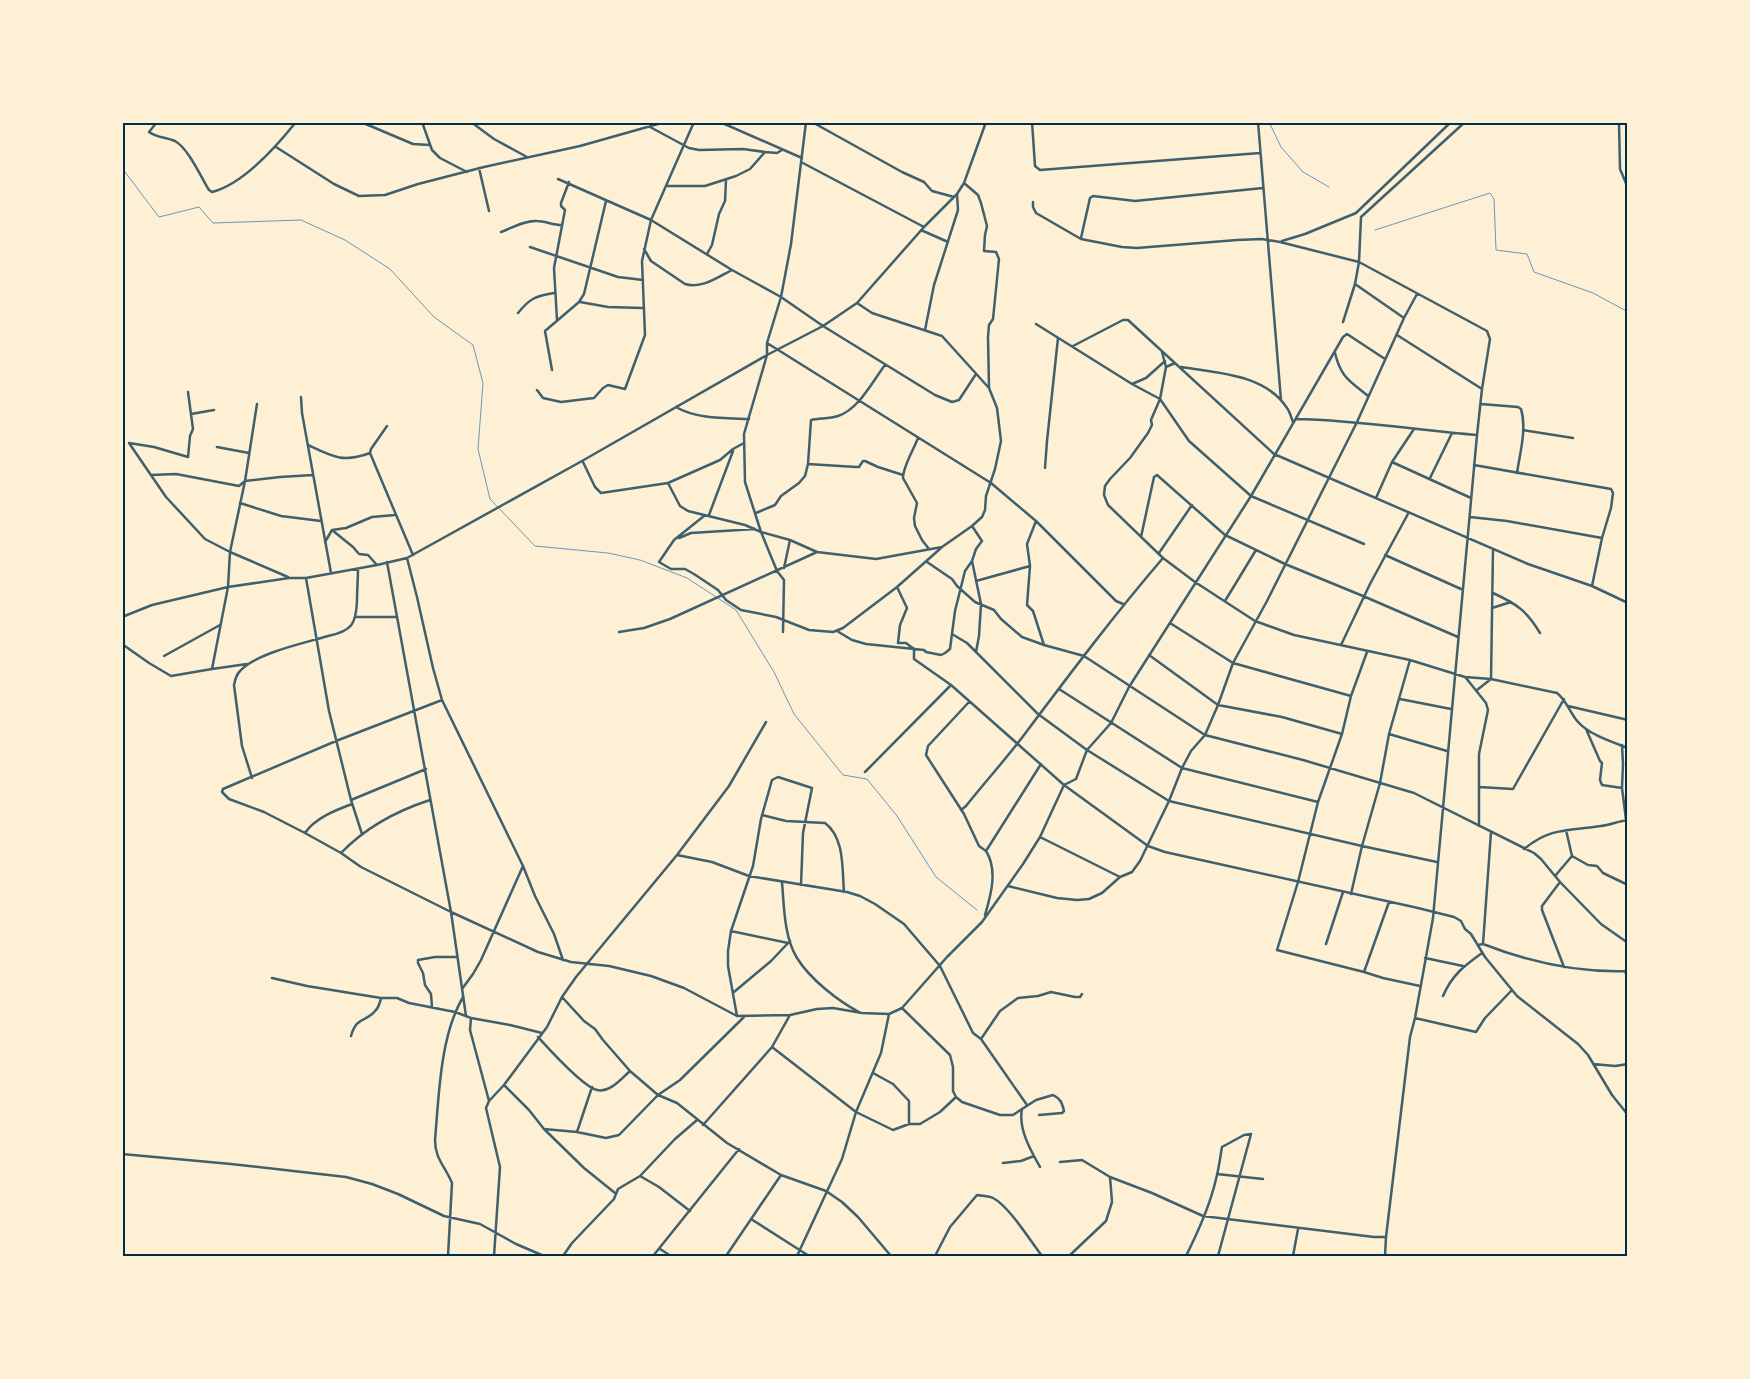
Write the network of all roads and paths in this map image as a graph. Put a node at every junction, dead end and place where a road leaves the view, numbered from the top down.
1 (157, 122) edge
2 (296, 122) edge
3 (361, 122) edge
4 (422, 122) edge
5 (471, 122) edge
6 (651, 122) edge
7 (665, 122) edge
8 (694, 122) edge
9 (720, 122) edge
10 (806, 122) edge
11 (812, 122) edge
12 (986, 122) edge
13 (1032, 122) edge
14 (1258, 122) edge
15 (1451, 122) edge
16 (1465, 122) edge
17 (1619, 122) edge
18 (650, 127) junction
19 (430, 145) junction
20 (684, 146) junction
21 (276, 147) junction
22 (782, 150) junction
23 (765, 152) junction
24 (1260, 153) junction
25 (526, 157) junction
26 (802, 160) junction
27 (479, 168) junction
28 (466, 172) junction
29 (558, 179) dead end
30 (726, 180) junction
31 (569, 182) junction
32 (964, 183) junction
33 (666, 186) junction
34 (1263, 188) junction
35 (1628, 188) edge
36 (957, 194) junction
37 (954, 197) junction
38 (606, 201) junction
39 (1033, 202) dead end
40 (489, 211) dead end
41 (650, 220) junction
42 (562, 225) junction
43 (924, 227) junction
44 (921, 230) junction
45 (501, 232) dead end
46 (1081, 239) junction
47 (1267, 240) junction
48 (948, 242) junction
49 (1280, 242) junction
50 (530, 247) dead end
51 (644, 248) junction
52 (707, 254) junction
53 (556, 255) junction
54 (648, 258) junction
55 (642, 261) junction
56 (1359, 262) junction
57 (590, 267) junction
58 (732, 270) junction
59 (642, 280) junction
60 (1356, 284) junction
61 (554, 293) junction
62 (1417, 294) junction
63 (781, 297) junction
64 (579, 302) junction
65 (856, 303) junction
66 (643, 308) junction
67 (518, 313) dead end
68 (1404, 318) junction
69 (558, 320) junction
70 (1343, 322) dead end
71 (1036, 324) dead end
72 (823, 326) junction
73 (925, 330) junction
74 (1396, 335) junction
75 (1058, 338) junction
76 (767, 343) junction
77 (1073, 346) junction
78 (1162, 350) junction
79 (778, 351) junction
80 (1335, 353) junction
81 (767, 356) junction
82 (1385, 359) junction
83 (1165, 361) junction
84 (1175, 363) junction
85 (885, 364) junction
86 (1180, 367) junction
87 (1166, 368) junction
88 (552, 370) dead end
89 (976, 374) junction
90 (1132, 384) junction
91 (988, 388) junction
92 (1482, 389) junction
93 (537, 390) dead end
94 (188, 392) dead end
95 (1368, 396) junction
96 (301, 397) dead end
97 (1160, 399) junction
98 (1281, 400) junction
99 (859, 401) junction
100 (257, 404) dead end
101 (1480, 404) junction
102 (676, 407) junction
103 (214, 410) dead end
104 (191, 414) junction
105 (749, 419) junction
106 (1296, 419) junction
107 (1293, 422) junction
108 (1357, 422) junction
109 (387, 426) dead end
110 (1414, 429) junction
111 (1523, 430) junction
112 (1452, 433) junction
113 (1476, 435) junction
114 (918, 438) junction
115 (1573, 438) dead end
116 (744, 443) junction
117 (308, 445) junction
118 (217, 448) dead end
119 (733, 449) junction
120 (370, 453) junction
121 (249, 454) junction
122 (1274, 454) junction
123 (582, 461) junction
124 (1392, 462) junction
125 (808, 464) junction
126 (1474, 465) junction
127 (1045, 468) dead end
128 (1517, 473) junction
129 (151, 475) junction
130 (313, 475) junction
131 (903, 475) junction
132 (1328, 477) junction
133 (1430, 478) junction
134 (245, 480) junction
135 (991, 482) junction
136 (668, 483) junction
137 (1251, 496) junction
138 (1376, 498) junction
139 (1471, 498) junction
140 (240, 503) junction
141 (1192, 505) junction
142 (1409, 512) junction
143 (756, 513) junction
144 (395, 515) junction
145 (709, 515) junction
146 (704, 516) junction
147 (1470, 517) junction
148 (1307, 520) junction
149 (321, 521) junction
150 (1036, 521) junction
151 (972, 526) junction
152 (756, 529) junction
153 (332, 530) junction
154 (761, 532) junction
155 (1225, 535) junction
156 (1141, 537) junction
157 (1468, 538) junction
158 (1602, 538) junction
159 (674, 540) junction
160 (790, 540) junction
161 (324, 543) junction
162 (1364, 544) dead end
163 (942, 547) junction
164 (1493, 548) junction
165 (929, 549) junction
166 (1256, 550) junction
167 (230, 552) junction
168 (817, 552) junction
169 (1158, 554) junction
170 (413, 555) junction
171 (1385, 555) junction
172 (407, 558) junction
173 (1163, 558) junction
174 (972, 561) junction
175 (387, 562) junction
176 (926, 562) junction
177 (1285, 564) junction
178 (377, 566) junction
179 (1030, 566) junction
180 (784, 568) junction
181 (358, 569) junction
182 (777, 571) junction
183 (331, 573) junction
184 (289, 578) junction
185 (306, 578) junction
186 (976, 581) junction
187 (1195, 582) junction
188 (1592, 586) junction
189 (228, 587) junction
190 (897, 587) junction
191 (961, 589) junction
192 (1462, 589) junction
193 (1493, 593) junction
194 (722, 595) junction
195 (1364, 596) junction
196 (1224, 601) junction
197 (1511, 602) junction
198 (1628, 603) edge
199 (981, 604) junction
200 (1124, 605) junction
201 (1492, 608) junction
202 (122, 617) edge
203 (356, 617) junction
204 (397, 617) junction
205 (783, 620) junction
206 (1170, 622) junction
207 (1255, 622) junction
208 (220, 625) junction
209 (837, 631) junction
210 (619, 632) dead end
211 (783, 632) dead end
212 (1540, 633) dead end
213 (952, 634) junction
214 (1459, 638) junction
215 (316, 640) junction
216 (122, 644) edge
217 (1044, 645) junction
218 (1341, 646) junction
219 (914, 649) junction
220 (976, 652) junction
221 (1367, 652) junction
222 (1149, 655) junction
223 (164, 656) dead end
224 (1084, 656) junction
225 (1410, 660) junction
226 (1233, 663) junction
227 (249, 664) junction
228 (212, 669) junction
229 (1456, 674) junction
230 (1465, 677) junction
231 (1491, 679) junction
232 (951, 685) junction
233 (1129, 687) junction
234 (1059, 690) junction
235 (1477, 690) junction
236 (1351, 696) junction
237 (1400, 699) junction
238 (1564, 699) junction
239 (442, 700) junction
240 (969, 702) junction
241 (1218, 706) junction
242 (1568, 706) junction
243 (1451, 709) junction
244 (415, 711) junction
245 (1038, 714) junction
246 (1628, 720) edge
247 (766, 722) dead end
248 (1111, 723) junction
249 (1585, 728) junction
250 (1342, 734) junction
251 (1389, 734) junction
252 (1204, 735) junction
253 (336, 741) junction
254 (1017, 744) junction
255 (1622, 746) junction
256 (1628, 748) edge
257 (1087, 750) junction
258 (1447, 751) junction
259 (1041, 764) junction
260 (1182, 768) junction
261 (1330, 768) junction
262 (426, 769) junction
263 (865, 772) dead end
264 (252, 778) junction
265 (1380, 783) junction
266 (1064, 785) junction
267 (1479, 787) junction
268 (1622, 788) junction
269 (430, 800) junction
270 (1169, 801) junction
271 (351, 802) junction
272 (1318, 802) junction
273 (1442, 807) junction
274 (961, 810) junction
275 (762, 815) junction
276 (1626, 820) edge
277 (807, 822) junction
278 (1479, 826) junction
279 (1566, 830) junction
280 (1491, 832) junction
281 (305, 833) junction
282 (362, 834) junction
283 (1309, 834) junction
284 (1628, 835) edge
285 (1040, 837) junction
286 (1148, 846) junction
287 (1362, 846) junction
288 (1524, 849) junction
289 (986, 851) junction
290 (341, 853) junction
291 (677, 855) junction
292 (1572, 856) junction
293 (1437, 862) junction
294 (523, 866) junction
295 (749, 876) junction
296 (1555, 876) junction
297 (1120, 877) junction
298 (782, 882) junction
299 (1298, 882) junction
300 (1560, 882) junction
301 (1628, 885) edge
302 (801, 886) junction
303 (1008, 886) junction
304 (844, 892) junction
305 (1343, 892) junction
306 (1351, 894) junction
307 (1389, 902) junction
308 (451, 912) junction
309 (1432, 912) junction
310 (984, 917) junction
311 (494, 931) junction
312 (731, 931) junction
313 (789, 942) junction
314 (1628, 943) edge
315 (1326, 944) dead end
316 (1483, 944) junction
317 (1477, 945) junction
318 (1482, 952) junction
319 (457, 957) junction
320 (1425, 958) junction
321 (563, 960) junction
322 (588, 964) junction
323 (940, 966) junction
324 (1463, 966) junction
325 (1564, 967) junction
326 (1626, 971) edge
327 (1364, 972) junction
328 (272, 978) dead end
329 (1628, 979) edge
330 (1420, 986) junction
331 (462, 989) junction
332 (1512, 990) junction
333 (733, 992) junction
334 (1082, 994) dead end
335 (1443, 996) dead end
336 (562, 997) junction
337 (381, 998) junction
338 (463, 998) junction
339 (432, 1007) junction
340 (902, 1008) junction
341 (455, 1012) junction
342 (862, 1013) junction
343 (889, 1014) junction
344 (790, 1015) junction
345 (466, 1016) junction
346 (737, 1016) junction
347 (744, 1016) junction
348 (470, 1018) junction
349 (1415, 1018) junction
350 (542, 1033) junction
351 (351, 1036) dead end
352 (538, 1037) junction
353 (981, 1038) junction
354 (772, 1047) junction
355 (1594, 1064) junction
356 (1628, 1064) edge
357 (630, 1071) junction
358 (872, 1073) junction
359 (504, 1085) junction
360 (592, 1087) junction
361 (658, 1095) junction
362 (956, 1097) junction
363 (489, 1101) junction
364 (1027, 1105) junction
365 (1022, 1110) junction
366 (856, 1112) junction
367 (1627, 1113) edge
368 (1039, 1115) dead end
369 (697, 1120) junction
370 (909, 1124) junction
371 (704, 1125) junction
372 (544, 1130) junction
373 (577, 1132) junction
374 (739, 1149) junction
375 (122, 1154) edge
376 (1034, 1156) junction
377 (1060, 1162) dead end
378 (1003, 1163) dead end
379 (1040, 1167) dead end
380 (1217, 1174) junction
381 (781, 1175) junction
382 (640, 1176) junction
383 (1110, 1177) junction
384 (1239, 1178) junction
385 (1263, 1179) dead end
386 (826, 1192) junction
387 (616, 1194) junction
388 (690, 1210) junction
389 (1203, 1216) junction
390 (450, 1217) junction
391 (751, 1219) junction
392 (1228, 1220) junction
393 (1298, 1229) junction
394 (496, 1234) junction
395 (1386, 1237) junction
396 (660, 1249) junction
397 (800, 1250) junction
398 (448, 1256) edge
399 (494, 1256) edge
400 (544, 1256) edge
401 (563, 1256) edge
402 (653, 1256) edge
403 (671, 1256) edge
404 (726, 1256) edge
405 (797, 1256) edge
406 (810, 1256) edge
407 (891, 1256) edge
408 (935, 1256) edge
409 (1042, 1256) edge
410 (1069, 1256) edge
411 (1186, 1256) edge
412 (1218, 1256) edge
413 (1293, 1256) edge
414 (1385, 1256) edge

1 - 21 street
2 - 21 street
3 - 19 street
4 - 19 street
5 - 25 street
6 - 18 street
7 - 18 street
8 - 20 street
9 - 22 street
10 - 26 street
11 - 37 street
12 - 32 street
13 - 24 street
14 - 24 street
15 - 49 street
16 - 56 street
17 - 35 street
18 - 20 street
18 - 25 street
19 - 28 street
20 - 23 street
20 - 33 street
21 - 28 street
22 - 23 street
22 - 26 street
23 - 30 street
24 - 34 street
25 - 27 street
26 - 43 street
26 - 63 street
27 - 28 street
27 - 40 street
29 - 31 street
30 - 33 street
30 - 52 street
31 - 38 street
31 - 42 street
32 - 36 street
32 - 91 street
33 - 41 street
34 - 46 street
34 - 47 street
36 - 37 street
36 - 48 street
37 - 43 street
38 - 41 street
38 - 57 street
39 - 46 street
41 - 51 street
41 - 52 street
42 - 45 street
42 - 53 street
43 - 44 street
44 - 48 street
44 - 65 street
46 - 47 street
47 - 49 street
47 - 98 street
48 - 73 street
49 - 56 street
50 - 53 street
51 - 54 street
51 - 55 street
52 - 58 street
53 - 57 street
53 - 61 street
54 - 55 street
54 - 58 street
55 - 59 street
56 - 60 street
56 - 62 street
57 - 59 street
57 - 64 street
58 - 63 street
59 - 66 street
60 - 68 street
60 - 70 street
61 - 67 street
61 - 69 street
62 - 68 street
62 - 92 street
63 - 72 street
63 - 76 street
64 - 66 street
64 - 69 street
65 - 72 street
65 - 73 street
66 - 93 street
68 - 74 street
69 - 88 street
71 - 75 street
72 - 79 street
72 - 85 street
73 - 89 street
74 - 82 street
74 - 92 street
75 - 77 street
75 - 127 street
76 - 79 street
76 - 81 street
77 - 78 street
77 - 90 street
78 - 83 street
78 - 84 street
79 - 81 street
79 - 99 street
80 - 82 street
80 - 95 street
80 - 106 street
81 - 102 street
81 - 105 street
82 - 95 street
83 - 87 street
83 - 90 street
84 - 86 street
84 - 87 street
85 - 89 street
85 - 99 street
86 - 98 street
86 - 122 street
87 - 97 street
89 - 91 street
90 - 97 street
91 - 135 street
92 - 101 street
94 - 104 street
95 - 108 street
96 - 117 street
97 - 137 street
97 - 156 street
98 - 107 street
99 - 114 street
99 - 125 street
100 - 121 street
101 - 111 street
101 - 113 street
102 - 105 street
102 - 123 street
103 - 104 street
104 - 129 street
105 - 116 street
106 - 107 street
106 - 108 street
107 - 122 street
108 - 110 street
108 - 132 street
109 - 120 street
110 - 112 street
110 - 124 street
111 - 115 street
111 - 128 street
112 - 113 street
112 - 133 street
113 - 126 street
114 - 131 street
114 - 135 street
116 - 119 street
116 - 143 street
117 - 120 street
117 - 130 street
118 - 121 street
119 - 136 street
119 - 145 street
120 - 144 street
121 - 134 street
122 - 132 street
122 - 137 street
123 - 136 street
123 - 170 street
124 - 133 street
124 - 138 street
125 - 131 street
125 - 143 street
126 - 128 street
126 - 139 street
128 - 158 street
129 - 134 street
129 - 167 street
130 - 134 street
130 - 149 street
131 - 165 street
132 - 138 street
132 - 148 street
133 - 139 street
134 - 140 street
135 - 150 street
135 - 151 street
136 - 146 street
137 - 148 street
137 - 155 street
138 - 142 street
139 - 147 street
140 - 149 street
140 - 167 street
141 - 155 street
141 - 156 street
141 - 169 street
142 - 157 street
142 - 171 street
143 - 154 street
144 - 153 street
144 - 170 street
145 - 146 street
145 - 152 street
146 - 159 street
147 - 157 street
147 - 158 street
148 - 162 street
148 - 177 street
149 - 161 street
150 - 179 street
150 - 200 street
151 - 163 street
151 - 174 street
152 - 154 street
152 - 159 street
153 - 161 street
153 - 178 street
154 - 160 street
154 - 182 street
155 - 166 street
155 - 187 street
156 - 169 street
157 - 164 street
157 - 192 street
158 - 188 street
159 - 194 street
160 - 168 street
160 - 180 street
161 - 183 street
163 - 165 street
163 - 176 street
164 - 188 street
164 - 193 street
165 - 168 street
166 - 177 street
166 - 196 street
167 - 184 street
167 - 189 street
168 - 180 street
169 - 173 street
170 - 172 street
171 - 192 street
171 - 195 street
172 - 175 street
172 - 239 street
173 - 187 street
173 - 200 street
174 - 186 street
174 - 191 street
175 - 178 street
175 - 204 street
176 - 190 street
176 - 191 street
177 - 195 street
177 - 207 street
178 - 181 street
179 - 186 street
179 - 217 street
180 - 182 street
181 - 183 street
181 - 203 street
182 - 194 street
182 - 205 street
183 - 185 street
184 - 185 street
184 - 189 street
185 - 215 street
186 - 199 street
187 - 196 street
187 - 206 street
188 - 198 street
189 - 202 street
189 - 208 street
190 - 209 street
190 - 219 street
191 - 199 street
191 - 213 street
192 - 214 street
193 - 197 street
193 - 201 street
194 - 205 street
194 - 210 street
195 - 214 street
195 - 218 street
196 - 207 street
197 - 201 street
197 - 212 street
199 - 217 street
199 - 220 street
200 - 224 street
201 - 231 street
203 - 204 street
203 - 215 street
204 - 244 street
205 - 209 street
205 - 211 street
206 - 222 street
206 - 226 street
207 - 218 street
207 - 226 street
208 - 223 street
208 - 228 street
209 - 219 street
213 - 219 street
213 - 220 street
214 - 229 street
215 - 227 street
215 - 253 street
216 - 228 street
217 - 224 street
218 - 221 street
219 - 232 street
220 - 245 street
221 - 225 street
221 - 236 street
222 - 233 street
222 - 241 street
224 - 233 street
224 - 234 street
225 - 229 street
225 - 237 street
226 - 236 street
226 - 241 street
227 - 228 street
227 - 264 street
229 - 230 street
229 - 243 street
230 - 231 street
230 - 235 street
231 - 235 street
231 - 238 street
232 - 240 street
232 - 263 street
233 - 248 street
233 - 252 street
234 - 245 street
234 - 248 street
235 - 267 street
236 - 250 street
237 - 243 street
237 - 251 street
238 - 242 street
238 - 267 street
239 - 244 street
239 - 294 street
240 - 254 street
240 - 274 street
241 - 250 street
241 - 252 street
242 - 246 street
242 - 249 street
243 - 258 street
244 - 253 street
244 - 262 street
245 - 254 street
245 - 257 street
247 - 291 street
248 - 257 street
248 - 260 street
249 - 255 street
249 - 268 street
250 - 261 street
251 - 258 street
251 - 265 street
252 - 260 street
252 - 261 street
253 - 264 street
253 - 271 street
254 - 259 street
254 - 274 street
255 - 256 street
255 - 268 street
257 - 266 street
257 - 270 street
258 - 273 street
259 - 266 street
259 - 289 street
260 - 270 street
260 - 272 street
261 - 265 street
261 - 272 street
262 - 269 street
262 - 271 street
264 - 281 street
265 - 273 street
265 - 287 street
266 - 285 street
266 - 286 street
267 - 278 street
268 - 276 street
269 - 282 street
269 - 308 street
270 - 283 street
270 - 286 street
271 - 281 street
271 - 282 street
272 - 283 street
273 - 278 street
273 - 293 street
274 - 289 street
275 - 277 street
275 - 277 street
275 - 295 street
276 - 279 street
276 - 284 street
277 - 302 street
277 - 304 street
278 - 280 street
279 - 288 street
279 - 292 street
280 - 288 street
280 - 316 street
281 - 290 street
282 - 290 street
283 - 287 street
283 - 299 street
285 - 297 street
285 - 303 street
286 - 297 street
286 - 299 street
287 - 293 street
287 - 306 street
288 - 296 street
289 - 310 street
290 - 308 street
291 - 295 street
291 - 322 street
292 - 296 street
292 - 301 street
293 - 309 street
294 - 311 street
294 - 321 street
295 - 298 street
295 - 312 street
296 - 300 street
297 - 303 street
298 - 302 street
298 - 313 street
299 - 305 street
299 - 327 street
300 - 314 street
300 - 325 street
302 - 304 street
303 - 310 street
304 - 323 street
305 - 306 street
305 - 315 street
306 - 307 street
307 - 309 street
307 - 327 street
308 - 311 street
308 - 319 street
309 - 317 street
309 - 320 street
310 - 323 street
311 - 321 street
311 - 331 street
312 - 313 street
312 - 333 street
313 - 333 street
313 - 342 street
316 - 317 street
316 - 325 street
317 - 318 street
318 - 324 street
318 - 332 street
319 - 331 street
319 - 339 street
320 - 324 street
320 - 330 street
321 - 322 street
322 - 336 street
322 - 346 street
323 - 340 street
323 - 353 street
324 - 335 street
325 - 326 street
326 - 329 street
327 - 330 street
328 - 337 street
330 - 349 street
331 - 338 street
332 - 349 street
332 - 355 street
333 - 346 street
334 - 353 street
336 - 350 street
336 - 357 street
337 - 339 street
337 - 351 street
338 - 341 street
338 - 345 street
339 - 341 street
340 - 343 street
340 - 362 street
341 - 345 street
341 - 390 street
342 - 343 street
342 - 344 street
343 - 358 street
344 - 347 street
344 - 354 street
345 - 348 street
346 - 347 street
347 - 361 street
348 - 350 street
348 - 363 street
349 - 395 street
350 - 352 street
352 - 359 street
352 - 360 street
353 - 364 street
354 - 366 street
354 - 371 street
355 - 356 street
355 - 367 street
357 - 360 street
357 - 361 street
358 - 366 street
358 - 370 street
359 - 363 street
359 - 372 street
360 - 373 street
361 - 369 street
361 - 373 street
362 - 365 street
362 - 370 street
363 - 394 street
364 - 365 street
364 - 368 street
365 - 376 street
366 - 370 street
366 - 386 street
369 - 371 street
369 - 382 street
371 - 374 street
372 - 373 street
372 - 387 street
374 - 381 street
374 - 388 street
375 - 390 street
376 - 378 street
376 - 379 street
377 - 383 street
380 - 384 street
380 - 384 street
380 - 389 street
381 - 386 street
381 - 391 street
382 - 387 street
382 - 388 street
383 - 389 street
383 - 410 street
384 - 385 street
384 - 392 street
386 - 397 street
386 - 407 street
387 - 401 street
388 - 396 street
389 - 392 street
389 - 411 street
390 - 394 street
390 - 398 street
391 - 397 street
391 - 404 street
392 - 393 street
392 - 412 street
393 - 395 street
393 - 413 street
394 - 399 street
394 - 400 street
395 - 414 street
396 - 402 street
396 - 403 street
397 - 405 street
397 - 406 street
408 - 409 street

